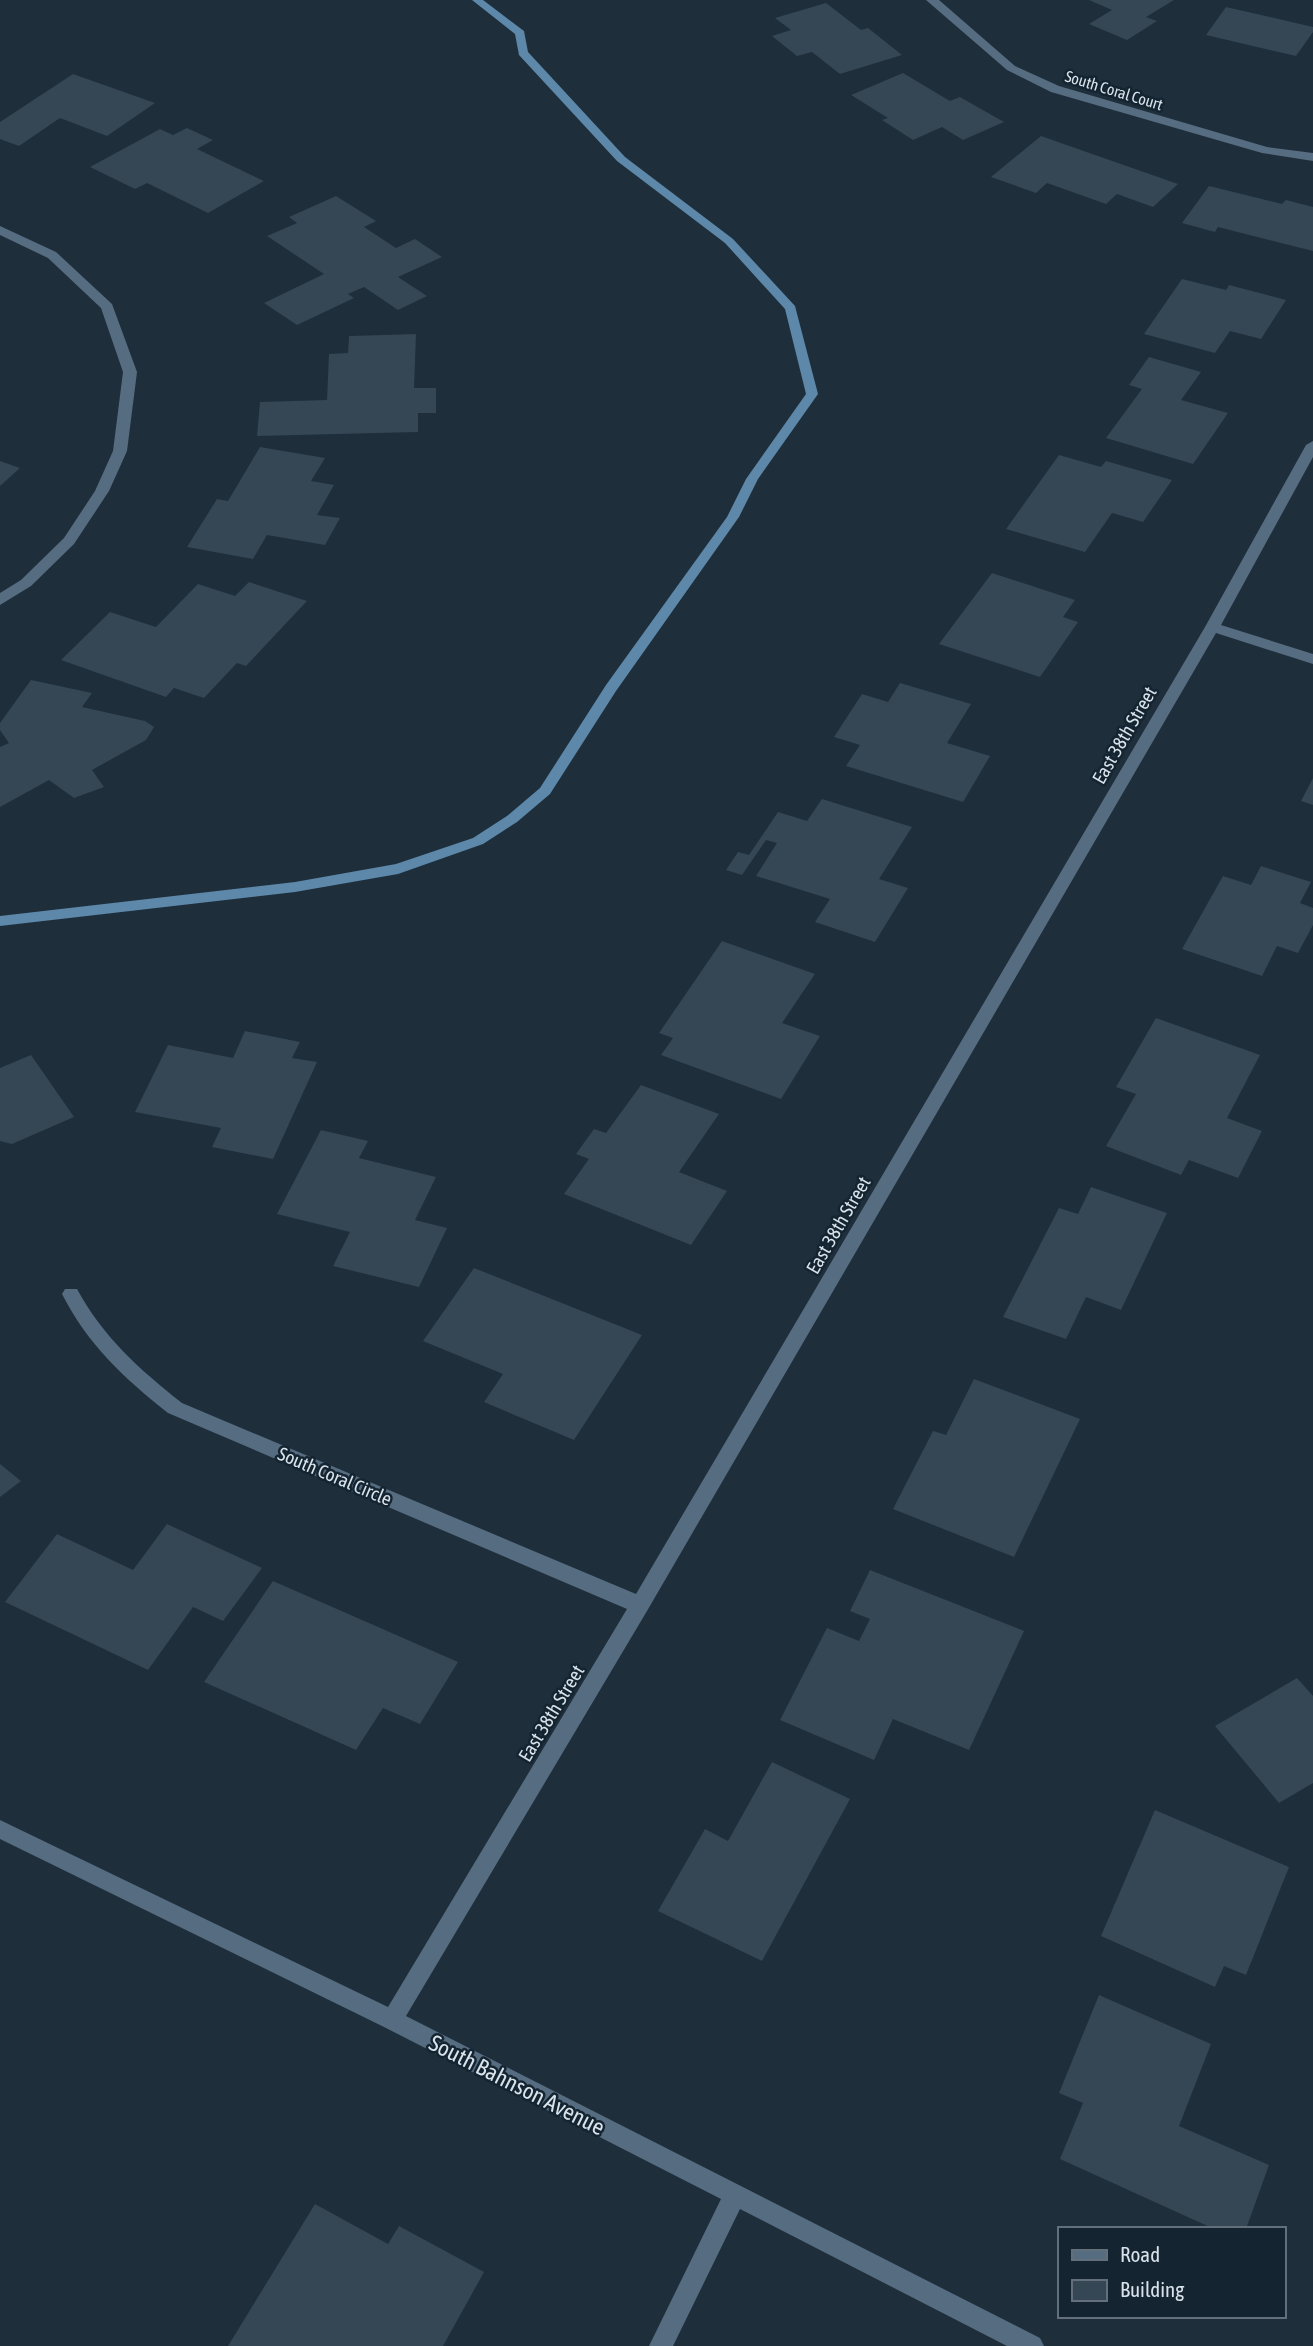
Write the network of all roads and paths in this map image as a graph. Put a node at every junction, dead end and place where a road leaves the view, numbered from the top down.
1 (932, 0) edge
2 (1313, 158) edge
3 (0, 230) edge
4 (1313, 445) edge
5 (0, 600) edge
6 (1212, 627) junction
7 (1313, 659) edge
8 (71, 1294) dead end
9 (640, 1605) junction
10 (0, 1829) edge
11 (392, 2020) junction
12 (734, 2197) junction
13 (661, 2346) edge
14 (1032, 2346) edge

1 - 2 street, South Coral Court
3 - 5 street
4 - 6 street, East 38th Street
6 - 7 street
6 - 9 street, East 38th Street
8 - 9 street, South Coral Circle
9 - 11 street, East 38th Street
10 - 11 street, South Bahnson Avenue
11 - 12 street, South Bahnson Avenue
12 - 13 street
12 - 14 street, South Bahnson Avenue

